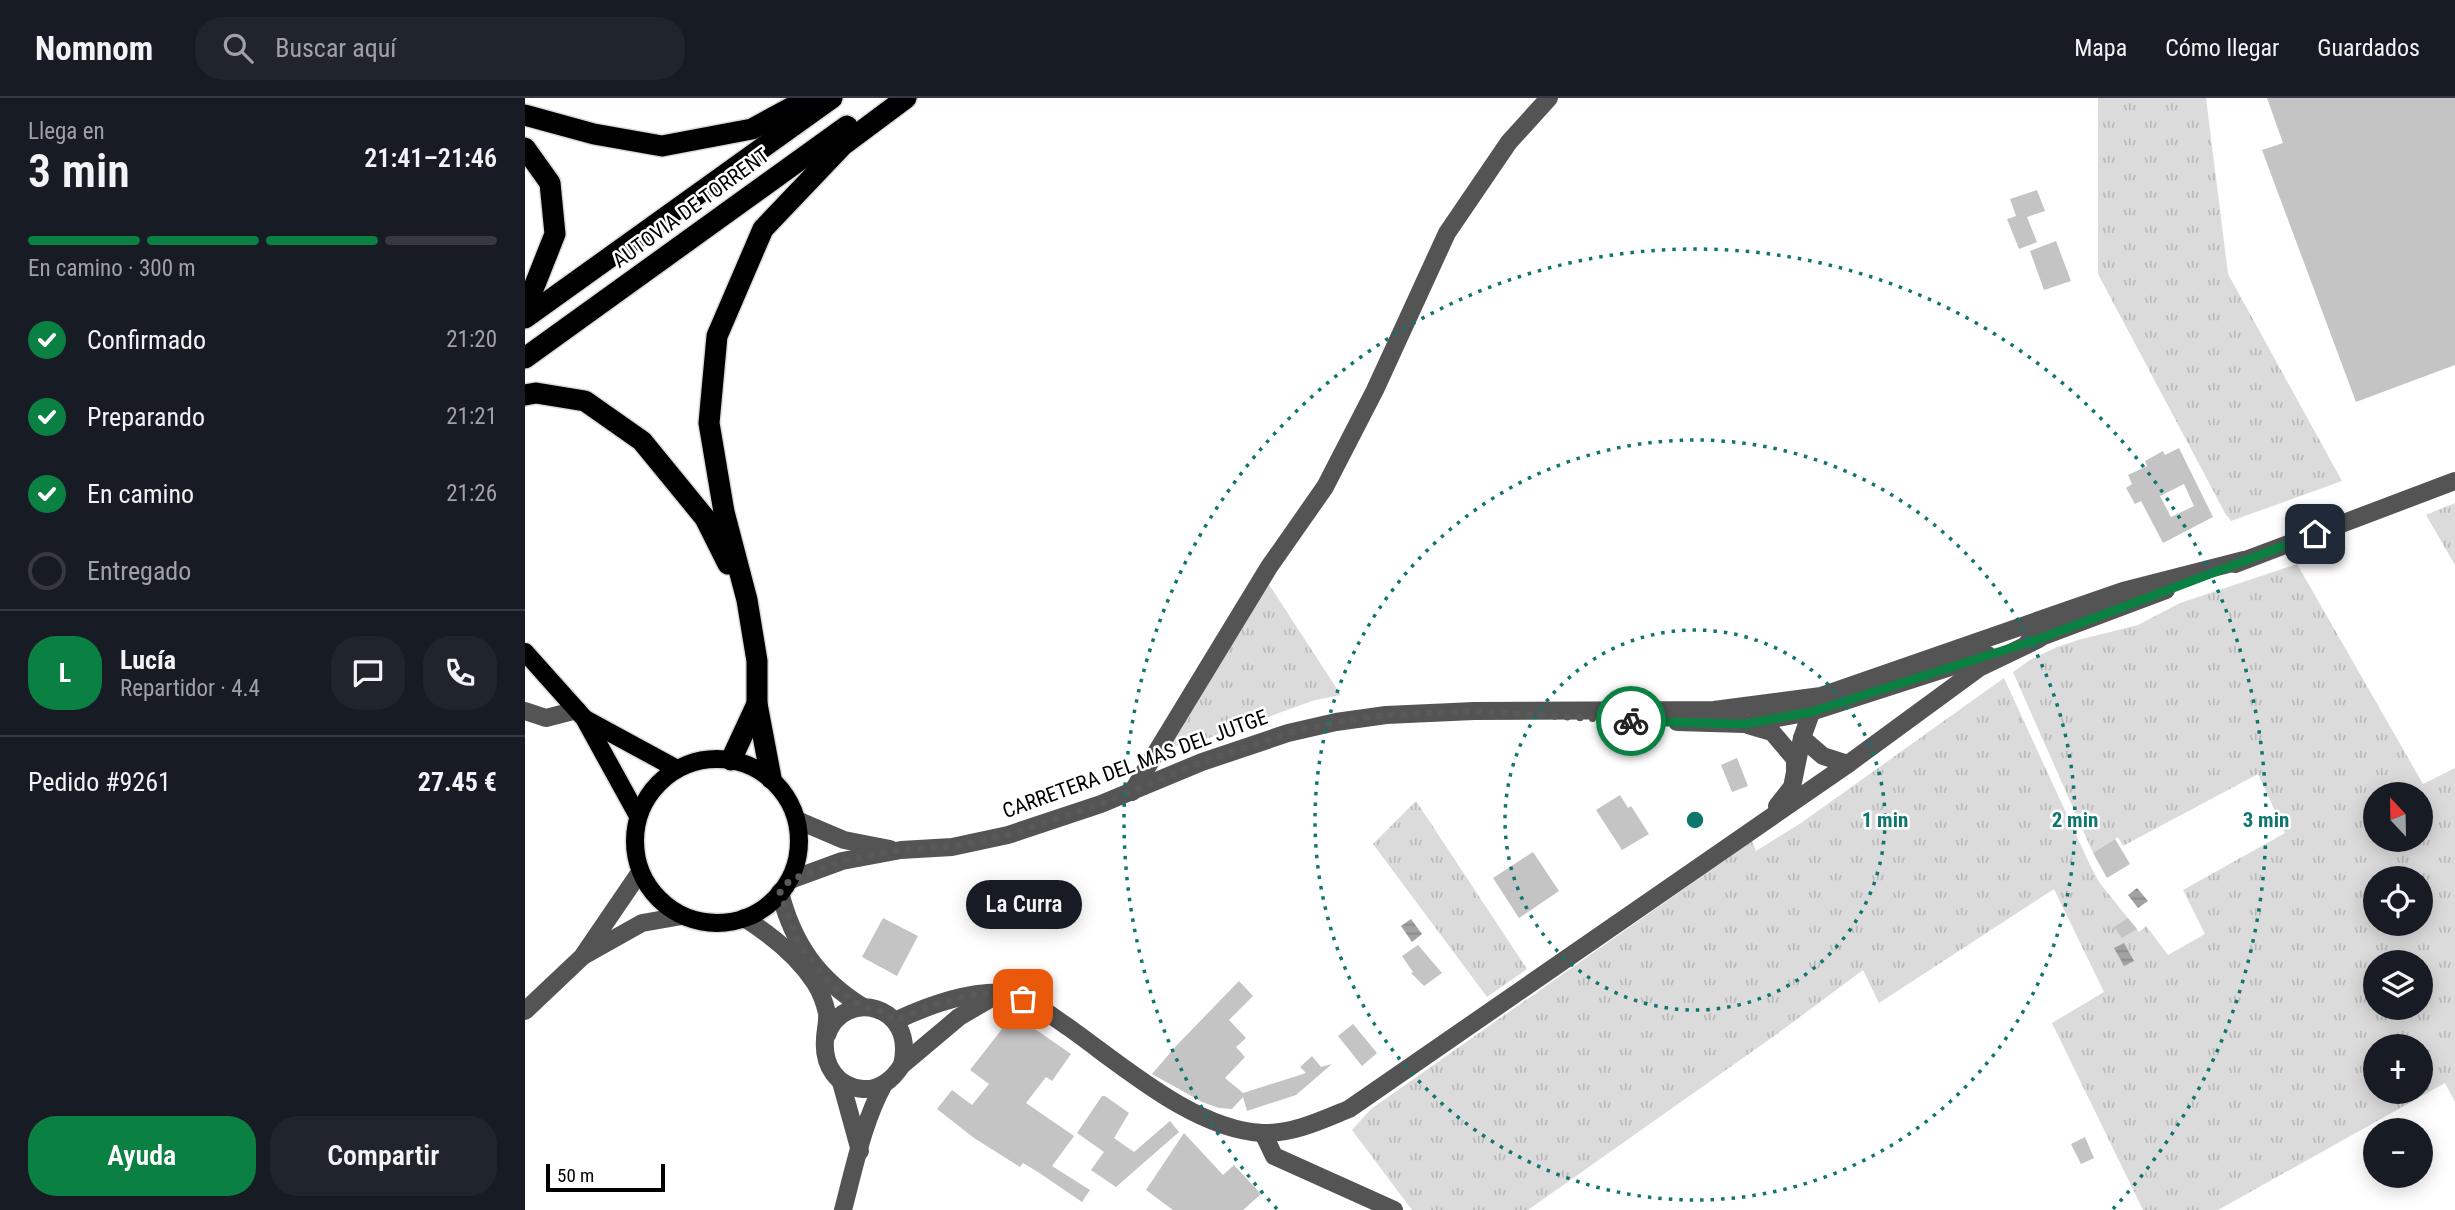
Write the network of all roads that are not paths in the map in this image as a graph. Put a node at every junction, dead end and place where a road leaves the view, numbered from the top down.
1 (809, 98) edge
2 (832, 98) edge
3 (886, 98) edge
4 (906, 98) edge
5 (1549, 98) edge
6 (525, 115) edge
7 (525, 148) edge
8 (525, 295) edge
9 (525, 318) edge
10 (525, 358) edge
11 (525, 395) edge
12 (2455, 481) edge
13 (747, 600) junction
14 (2037, 631) junction
15 (525, 652) edge
16 (1821, 696) junction
17 (757, 704) junction
18 (525, 711) edge
19 (1509, 712) junction
20 (1811, 712) junction
21 (580, 714) junction
22 (1744, 724) junction
23 (1802, 737) junction
24 (731, 760) junction
25 (1848, 764) junction
26 (677, 769) junction
27 (1795, 772) junction
28 (771, 778) junction
29 (1132, 792) junction
30 (638, 816) junction
31 (797, 820) junction
32 (1758, 826) junction
33 (901, 850) junction
34 (641, 872) junction
35 (785, 886) junction
36 (683, 916) junction
37 (744, 918) junction
38 (582, 957) junction
39 (998, 994) junction
40 (528, 1005) edge
41 (863, 1007) junction
42 (895, 1021) junction
43 (824, 1042) junction
44 (902, 1065) junction
45 (841, 1082) junction
46 (884, 1084) junction
47 (1263, 1133) junction
48 (860, 1151) junction
49 (843, 1210) edge
50 (1394, 1210) edge

1 - 6 highway
2 - 9 highway, AUTOVIA DE TORRENT
3 - 10 highway, AUTOVIA DE TORRENT
4 - 13 highway
5 - 29 street
7 - 8 highway
11 - 13 highway
12 - 14 street
13 - 17 highway
14 - 16 street
14 - 20 street
14 - 25 street
15 - 21 main road
16 - 19 street
16 - 20 street
17 - 24 highway
17 - 28 highway
18 - 21 street
19 - 22 street
19 - 29 street, CARRETERA DEL MAS DEL JUTGE
20 - 22 street
20 - 23 street
21 - 26 main road
21 - 30 main road
22 - 27 street
23 - 25 street
23 - 27 street
24 - 26 main road
24 - 28 main road
25 - 32 street
26 - 30 main road
27 - 32 street
28 - 31 main road
29 - 33 street, CARRETERA DEL MAS DEL JUTGE
30 - 34 main road
31 - 33 street, CARRETERA DEL MAS DEL JUTGE
31 - 35 main road
32 - 47 street
33 - 35 street, CARRETERA DEL MAS DEL JUTGE
34 - 36 main road
34 - 38 street
35 - 37 main road
35 - 41 street
36 - 37 main road
36 - 38 street
37 - 43 street
38 - 40 street
39 - 42 street
39 - 44 street
39 - 47 street
41 - 42 street
41 - 43 street
42 - 44 street
43 - 45 street
44 - 46 street
45 - 46 street
45 - 48 street
46 - 48 street
47 - 50 street
48 - 49 street

